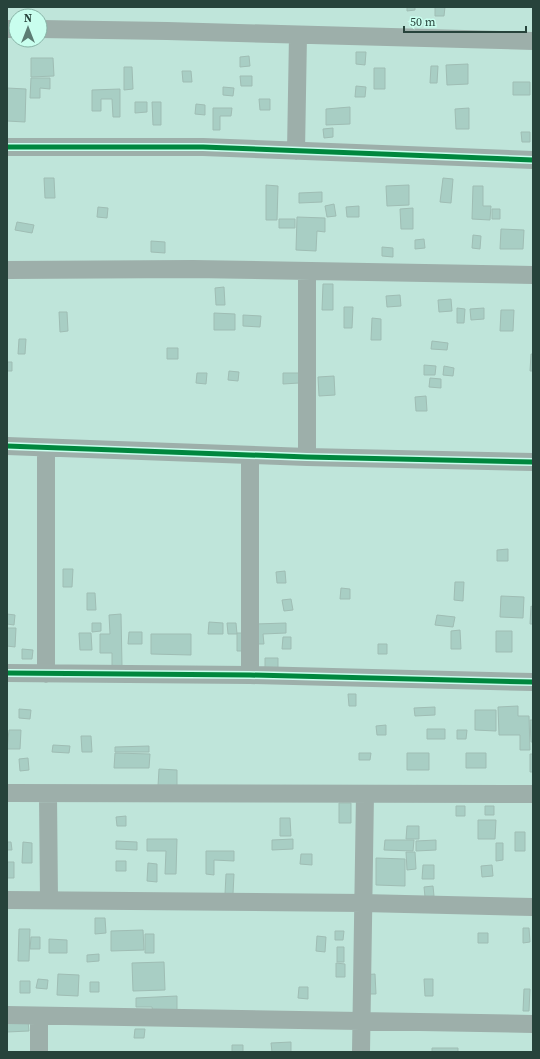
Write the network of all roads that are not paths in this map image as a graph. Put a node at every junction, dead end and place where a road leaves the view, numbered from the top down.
1 (48, 29) edge
2 (298, 35) junction
3 (533, 41) edge
4 (7, 147) edge
5 (296, 150) junction
6 (533, 160) edge
7 (7, 270) edge
8 (307, 271) junction
9 (533, 275) edge
10 (7, 446) edge
11 (46, 448) junction
12 (250, 455) junction
13 (307, 457) junction
14 (533, 462) edge
15 (7, 673) edge
16 (46, 674) junction
17 (250, 675) junction
18 (533, 682) edge
19 (7, 793) edge
20 (364, 794) junction
21 (533, 794) edge
22 (48, 795) junction
23 (7, 900) edge
24 (49, 900) junction
25 (363, 903) junction
26 (533, 907) edge
27 (7, 1015) edge
28 (39, 1016) junction
29 (361, 1021) junction
30 (533, 1024) edge
31 (39, 1052) edge
32 (361, 1052) edge

1 - 2 street
2 - 3 street
2 - 5 street
4 - 5 street
5 - 6 street
7 - 8 street
8 - 9 street
8 - 13 street
10 - 11 street
11 - 12 street
11 - 16 street
12 - 13 street
12 - 17 street
13 - 14 street
15 - 16 street
16 - 17 street
17 - 18 street
19 - 22 street
20 - 21 street
20 - 22 street
20 - 25 street
22 - 24 street
23 - 24 street
24 - 25 street
25 - 26 street
25 - 29 street
27 - 28 street
28 - 29 street
28 - 31 street
29 - 30 street
29 - 32 street

